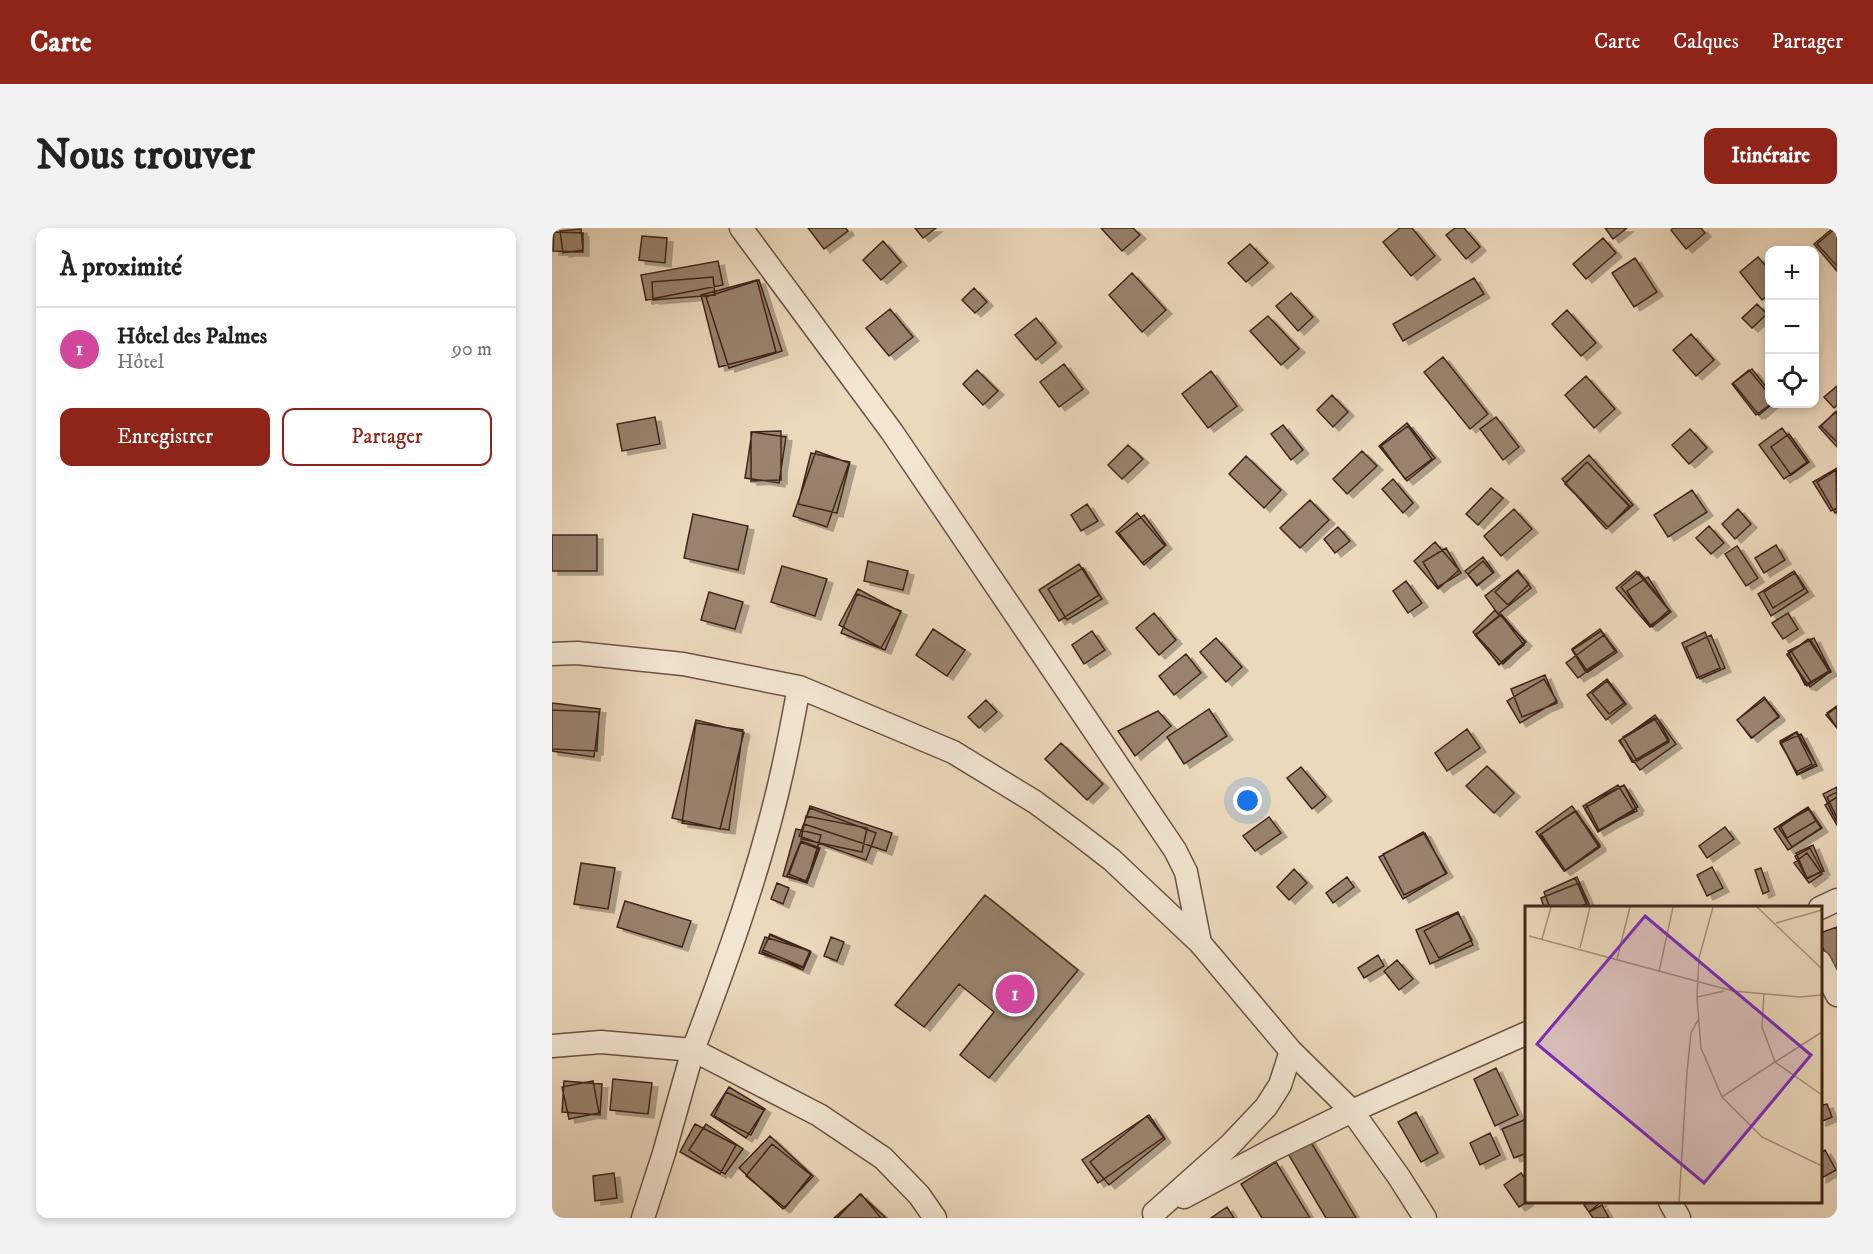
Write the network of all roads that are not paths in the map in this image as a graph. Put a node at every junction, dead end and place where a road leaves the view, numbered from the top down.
1 (741, 228) edge
2 (552, 654) edge
3 (799, 687) junction
4 (1837, 900) edge
5 (1822, 908) edge
6 (1200, 943) junction
7 (1822, 964) edge
8 (1837, 995) edge
9 (1525, 1034) edge
10 (552, 1046) edge
11 (693, 1050) junction
12 (1292, 1051) junction
13 (1352, 1111) junction
14 (1671, 1203) edge
15 (1150, 1216) edge
16 (643, 1218) edge
17 (934, 1218) edge
18 (1425, 1218) edge
19 (1679, 1218) edge

1 - 6 street
2 - 3 street
3 - 6 street
3 - 11 street
4 - 5 street
6 - 12 street
7 - 8 street
9 - 13 street
10 - 11 street
11 - 16 street
11 - 17 street
12 - 13 street
12 - 15 street
13 - 15 street
13 - 18 street
14 - 19 street

